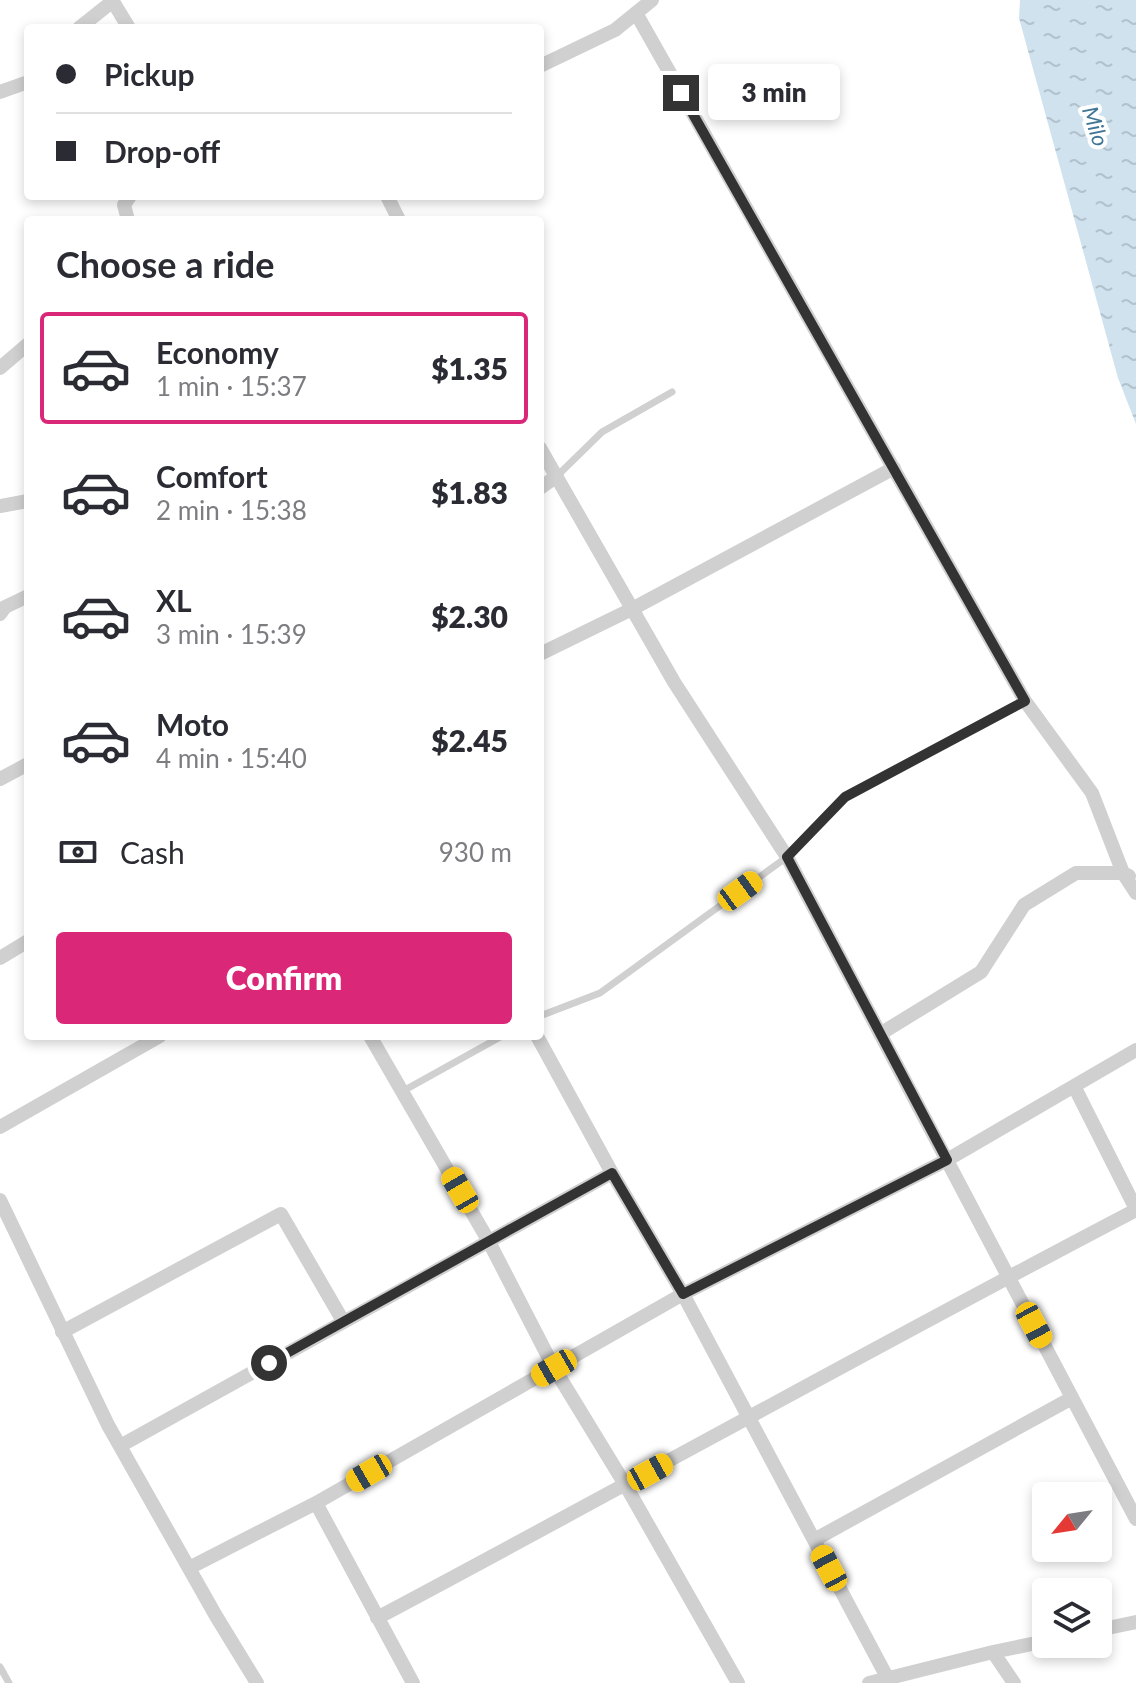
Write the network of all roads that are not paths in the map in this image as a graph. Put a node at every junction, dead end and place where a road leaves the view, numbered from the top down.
1 (112, 0) edge
2 (652, 0) edge
3 (636, 13) junction
4 (84, 24) edge
5 (127, 24) edge
6 (544, 64) edge
7 (24, 83) edge
8 (0, 92) edge
9 (24, 347) edge
10 (0, 368) edge
11 (672, 392) dead end
12 (544, 455) edge
13 (894, 468) junction
14 (557, 476) junction
15 (544, 485) edge
16 (24, 502) edge
17 (0, 506) edge
18 (24, 598) edge
19 (632, 609) junction
20 (0, 614) edge
21 (544, 652) edge
22 (1025, 701) junction
23 (24, 766) edge
24 (0, 779) edge
25 (787, 857) junction
26 (1130, 877) edge
27 (1136, 893) edge
28 (24, 943) edge
29 (0, 958) edge
30 (544, 1014) edge
31 (880, 1034) junction
32 (153, 1040) edge
33 (372, 1040) edge
34 (495, 1040) edge
35 (539, 1040) edge
36 (1136, 1050) edge
37 (1074, 1086) junction
38 (403, 1091) junction
39 (0, 1127) edge
40 (947, 1160) junction
41 (612, 1173) junction
42 (0, 1200) edge
43 (1136, 1210) edge
44 (488, 1240) junction
45 (1009, 1276) junction
46 (683, 1294) junction
47 (343, 1321) junction
48 (62, 1332) junction
49 (554, 1368) junction
50 (1072, 1398) junction
51 (749, 1417) junction
52 (120, 1446) junction
53 (626, 1486) junction
54 (316, 1503) junction
55 (1136, 1519) edge
56 (814, 1540) junction
57 (189, 1568) junction
58 (377, 1618) junction
59 (1136, 1622) edge
60 (1112, 1627) edge
61 (1032, 1644) edge
62 (993, 1652) junction
63 (0, 1667) edge
64 (888, 1679) junction
65 (9, 1683) edge
66 (257, 1683) edge
67 (413, 1683) edge
68 (738, 1683) edge
69 (869, 1683) edge
70 (1014, 1683) edge

1 - 4 street
1 - 5 street
2 - 3 street
3 - 6 street
3 - 13 street
7 - 8 street
9 - 10 street
11 - 14 lane
12 - 14 street
13 - 19 street
13 - 22 street
14 - 15 street
14 - 19 street
16 - 17 street
18 - 20 street
19 - 21 street
19 - 25 street
22 - 25 lane
22 - 26 street
23 - 24 street
25 - 30 lane
25 - 31 street
26 - 27 street
26 - 31 street
28 - 29 street
31 - 40 street
32 - 39 street
33 - 38 street
34 - 38 lane
35 - 41 street
36 - 37 street
37 - 40 street
37 - 43 street
38 - 44 street
40 - 45 street
40 - 46 street
41 - 44 street
41 - 46 street
42 - 48 street
43 - 45 street
44 - 47 street
44 - 49 street
45 - 50 street
45 - 51 street
46 - 49 street
46 - 51 street
47 - 48 street
47 - 52 street
48 - 52 street
49 - 53 street
49 - 54 street
50 - 55 street
50 - 56 street
51 - 53 street
51 - 56 street
52 - 57 street
53 - 58 street
53 - 68 street
54 - 57 street
54 - 58 street
56 - 64 street
57 - 66 street
58 - 67 street
59 - 60 street
61 - 62 street
62 - 64 street
62 - 70 street
63 - 65 lane
64 - 69 street

